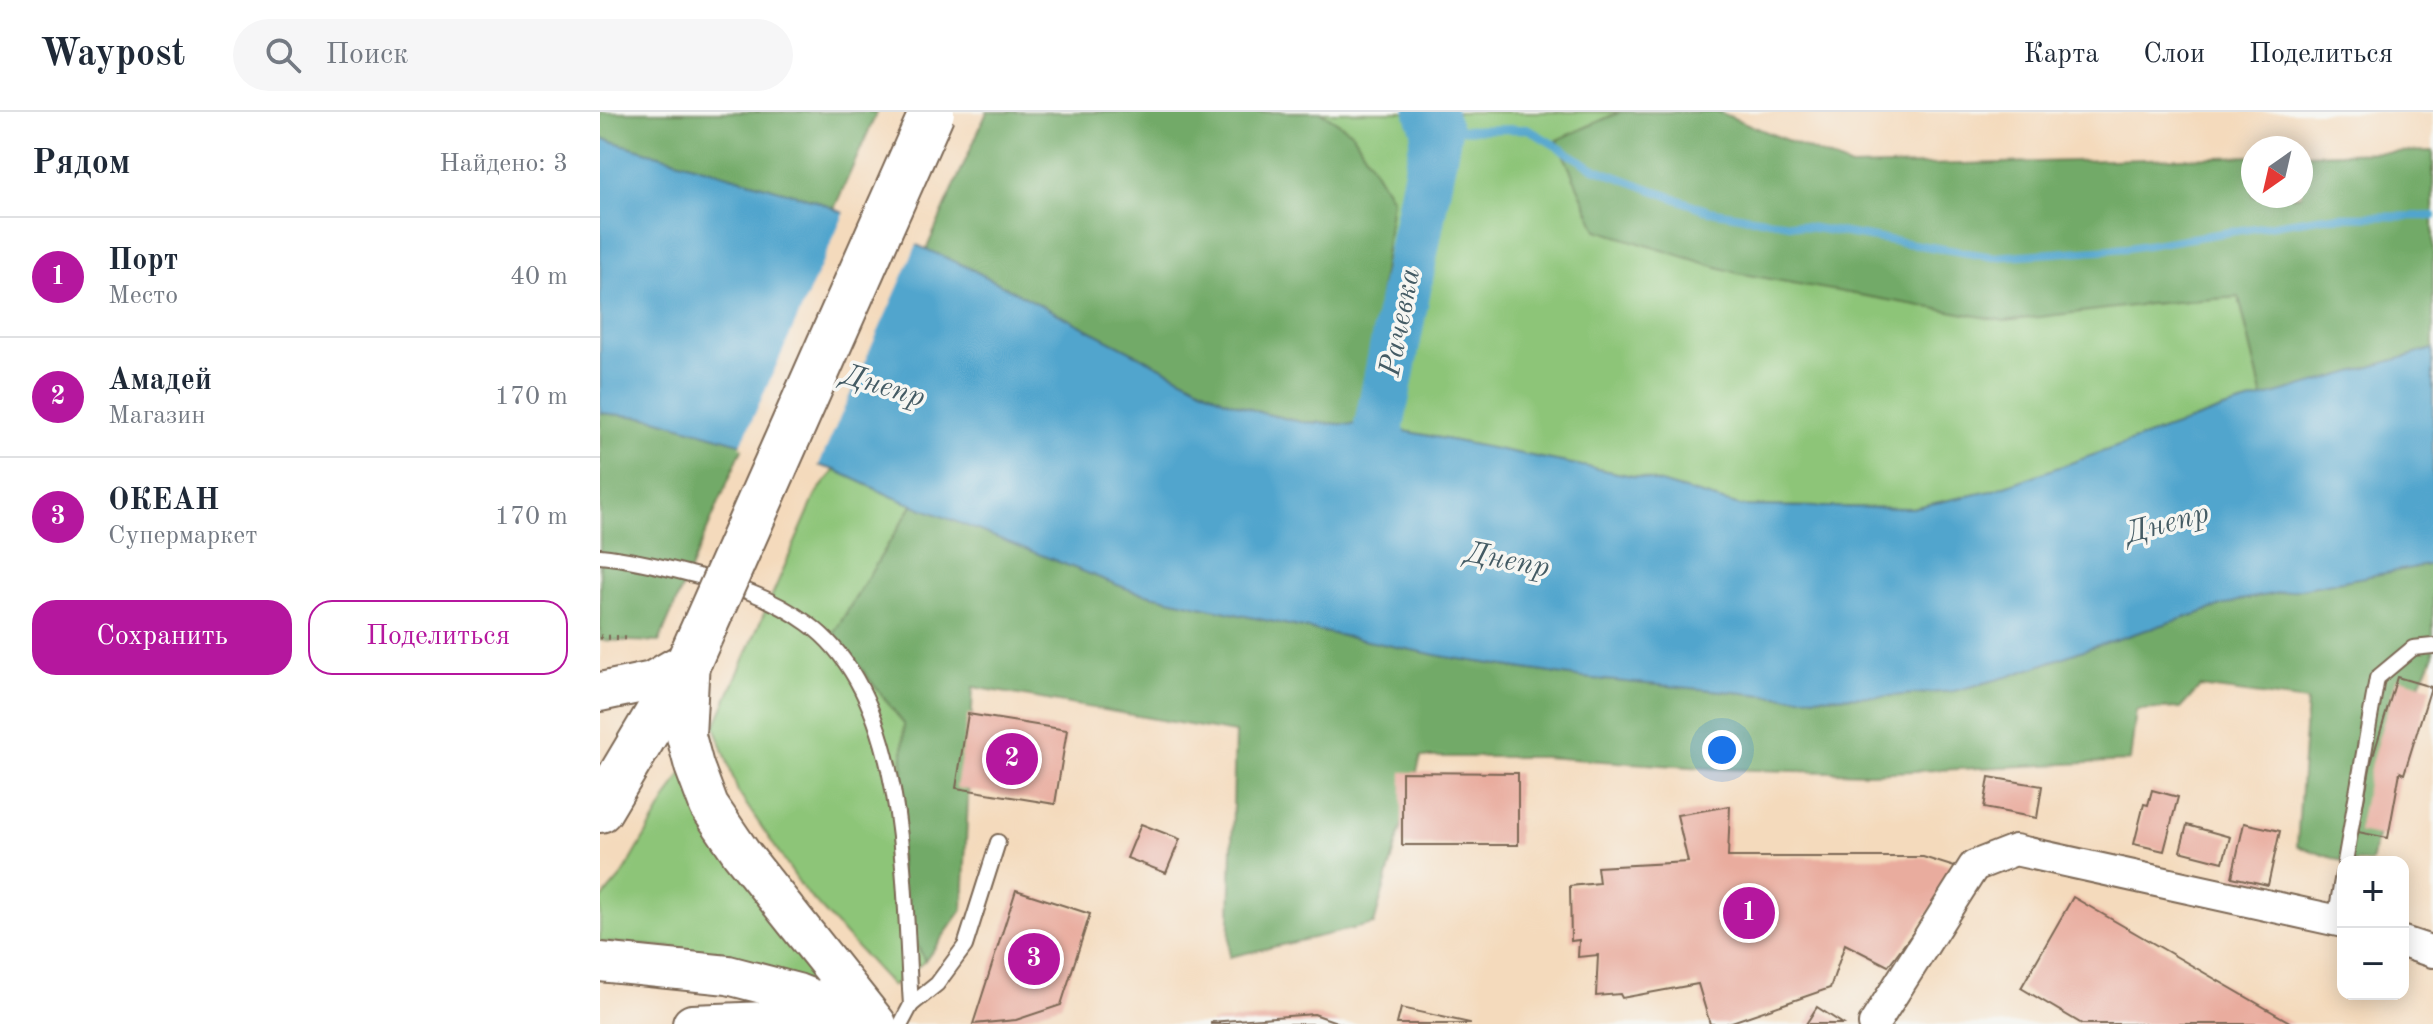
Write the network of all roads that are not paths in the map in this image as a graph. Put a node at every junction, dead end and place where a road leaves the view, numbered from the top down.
1 (932, 112) edge
2 (600, 556) edge
3 (2433, 646) edge
4 (690, 659) junction
5 (600, 692) edge
6 (600, 810) edge
7 (998, 842) dead end
8 (2346, 856) edge
9 (2337, 921) edge
10 (2409, 944) edge
11 (2433, 952) edge
12 (600, 962) edge
13 (911, 1005) junction
14 (692, 1024) edge
15 (859, 1024) edge
16 (876, 1024) edge
17 (901, 1024) edge
18 (1874, 1024) edge

1 - 4 main road, bridge
2 - 13 lane
3 - 8 lane
4 - 5 street
4 - 6 main road
4 - 16 street
7 - 13 lane
9 - 18 street
10 - 11 street
12 - 16 street
13 - 17 lane
14 - 15 street

